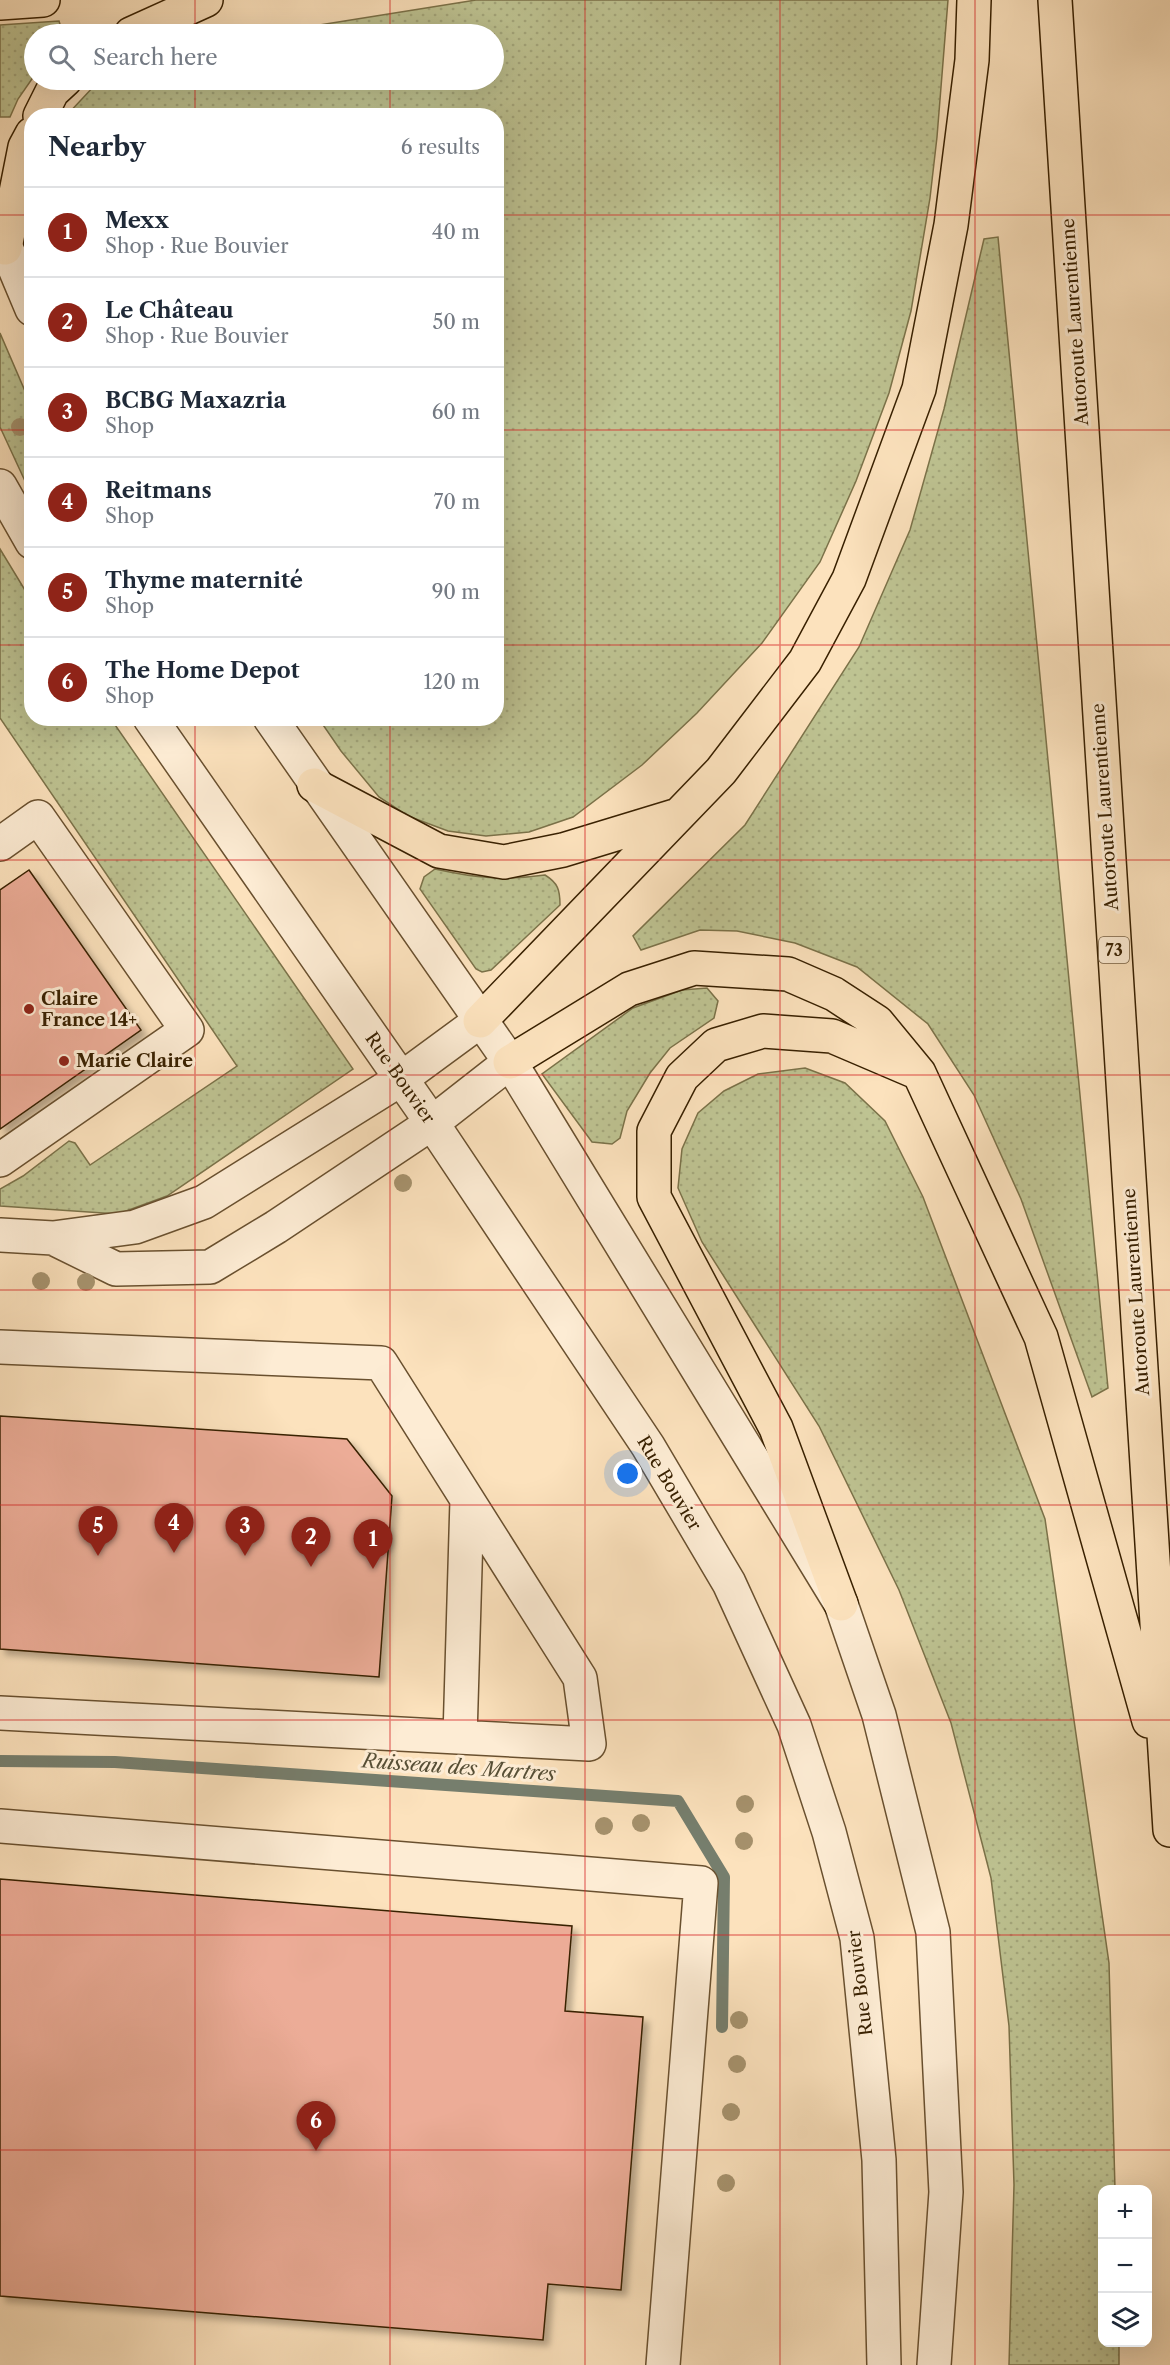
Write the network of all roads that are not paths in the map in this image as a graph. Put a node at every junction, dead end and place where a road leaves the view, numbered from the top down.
1 (43, 0) edge
2 (206, 0) edge
3 (974, 0) edge
4 (1055, 0) edge
5 (0, 3) edge
6 (153, 24) edge
7 (54, 90) edge
8 (44, 108) edge
9 (24, 151) edge
10 (2, 240) edge
11 (24, 291) edge
12 (0, 486) edge
13 (24, 528) edge
14 (156, 726) edge
15 (275, 726) edge
16 (314, 784) junction
17 (680, 815) junction
18 (3, 836) edge
19 (480, 1021) junction
20 (510, 1062) junction
21 (919, 1073) junction
22 (401, 1079) junction
23 (432, 1123) junction
24 (0, 1160) edge
25 (0, 1235) edge
26 (53, 1238) junction
27 (0, 1347) edge
28 (467, 1500) junction
29 (841, 1604) junction
30 (0, 1713) edge
31 (460, 1737) junction
32 (1167, 1785) junction
33 (0, 1826) edge
34 (1170, 1830) edge
35 (663, 2365) edge
36 (884, 2365) edge
37 (934, 2365) edge

1 - 5 main road
2 - 6 main road
3 - 17 main road
4 - 32 main road, Autoroute Laurentienne / 73
7 - 8 main road
9 - 10 main road
10 - 11 street
12 - 13 street
14 - 22 street, Rue Bouvier
15 - 16 street
16 - 17 main road
16 - 19 street
17 - 19 main road
18 - 24 street
19 - 20 street
19 - 22 street
20 - 21 main road
20 - 23 street
20 - 29 street
21 - 29 main road
21 - 32 main road
22 - 23 street, Rue Bouvier
22 - 26 street
23 - 26 street
23 - 36 street, Rue Bouvier
25 - 26 street
27 - 28 street
28 - 31 street
28 - 31 street
29 - 37 street
30 - 31 street
32 - 34 main road, Autoroute Laurentienne / 73
33 - 35 street

